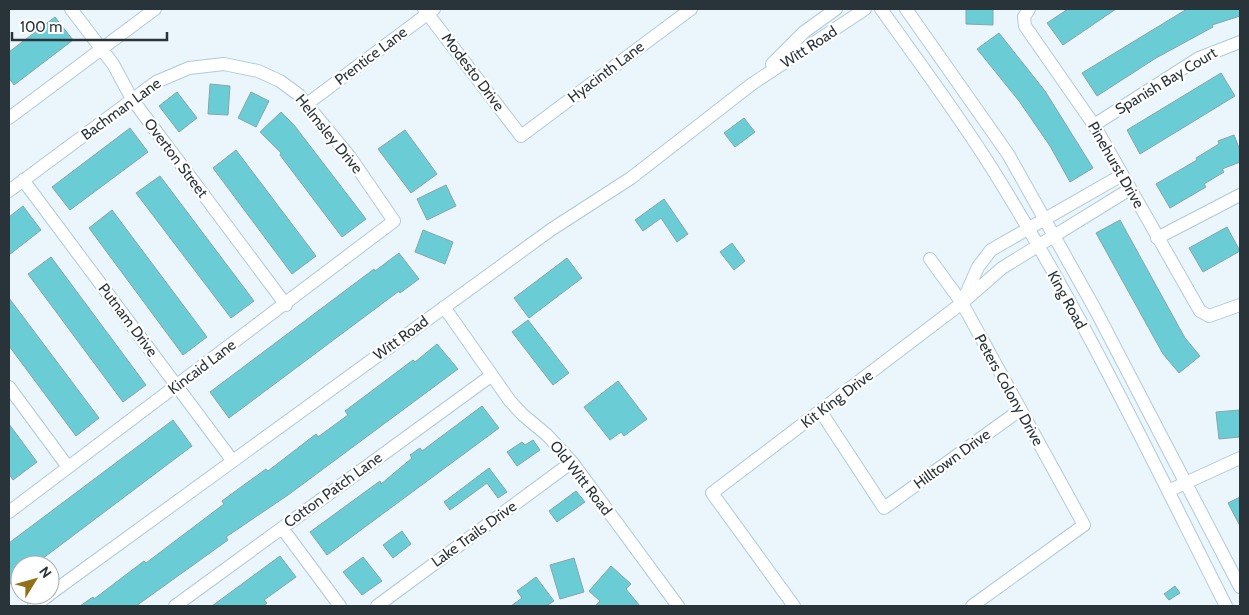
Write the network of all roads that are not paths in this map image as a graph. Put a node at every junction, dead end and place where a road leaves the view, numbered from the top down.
1 (72, 9) edge
2 (155, 9) edge
3 (691, 9) edge
4 (836, 9) edge
5 (866, 9) edge
6 (881, 9) edge
7 (906, 9) edge
8 (429, 10) edge
9 (1027, 13) edge
10 (1240, 42) edge
11 (102, 49) junction
12 (247, 68) joint
13 (752, 84) junction
14 (132, 99) junction
15 (307, 104) junction
16 (9, 118) edge
17 (1094, 124) junction
18 (521, 136) joint
19 (1122, 175) junction
20 (23, 180) junction
21 (1130, 189) junction
22 (9, 191) edge
23 (1240, 195) edge
24 (1045, 219) junction
25 (394, 221) joint
26 (1028, 228) junction
27 (1054, 236) junction
28 (1157, 238) junction
29 (1037, 246) junction
30 (930, 259) dead end
31 (962, 304) junction
32 (286, 305) junction
33 (1240, 306) edge
34 (444, 307) junction
35 (492, 375) junction
36 (177, 386) junction
37 (9, 387) edge
38 (1020, 410) junction
39 (821, 412) junction
40 (1240, 458) edge
41 (232, 460) junction
42 (572, 462) junction
43 (68, 467) junction
44 (1186, 481) junction
45 (1168, 491) junction
46 (9, 512) edge
47 (282, 528) junction
48 (60, 587) edge
49 (1240, 587) edge
50 (174, 606) edge
51 (340, 606) edge
52 (377, 606) edge
53 (678, 606) edge
54 (794, 606) edge
55 (972, 606) edge
56 (1226, 606) edge

1 - 11 street, Overton Street
2 - 11 street
3 - 18 street, Hyacinth Lane
4 - 13 street, Witt Road
5 - 13 street, Witt Road
6 - 26 street, King Road
7 - 24 street, King Road
8 - 15 street, Prentice Lane
8 - 18 street, Modesto Drive
9 - 17 street, Pinehurst Drive
10 - 17 street, Spanish Bay Court
11 - 14 street, Overton Street
11 - 16 street
12 - 14 street, Bachman Lane
12 - 15 street, Helmsley Drive
13 - 34 street, Witt Road
14 - 20 street, Bachman Lane
14 - 32 street, Overton Street
15 - 25 street, Helmsley Drive
17 - 19 street, Pinehurst Drive
19 - 21 street, Pinehurst Drive
19 - 24 street, Kit King Drive
20 - 22 street, Bachman Lane
20 - 36 street, Putnam Drive
21 - 27 street, Kit King Drive
21 - 28 street, Pinehurst Drive
23 - 28 street
24 - 26 street, Kit King Drive
24 - 27 street, King Road
25 - 32 street, Kincaid Lane
26 - 29 street, King Road
26 - 31 street, Kit King Drive
27 - 29 street, Kit King Drive
27 - 44 street, King Road
28 - 33 street, Pinehurst Drive
29 - 31 street, Kit King Drive
29 - 45 street, King Road
30 - 31 street, Peters Colony Drive
31 - 38 street, Peters Colony Drive
31 - 39 street, Kit King Drive
32 - 36 street, Kincaid Lane
34 - 35 street, Old Witt Road
34 - 41 street, Witt Road
35 - 42 street, Old Witt Road
35 - 47 street, Cotton Patch Lane
36 - 41 street, Putnam Drive
36 - 43 street, Kincaid Lane
37 - 43 street
38 - 39 street, Hilltown Drive
38 - 55 street, Peters Colony Drive
39 - 54 street, Kit King Drive
40 - 44 street
41 - 48 street, Witt Road
42 - 52 street, Lake Trails Drive
42 - 53 street, Old Witt Road
43 - 46 street, Kincaid Lane
44 - 45 street
44 - 49 street, King Road
45 - 56 street, King Road
47 - 50 street, Cotton Patch Lane
47 - 51 street

